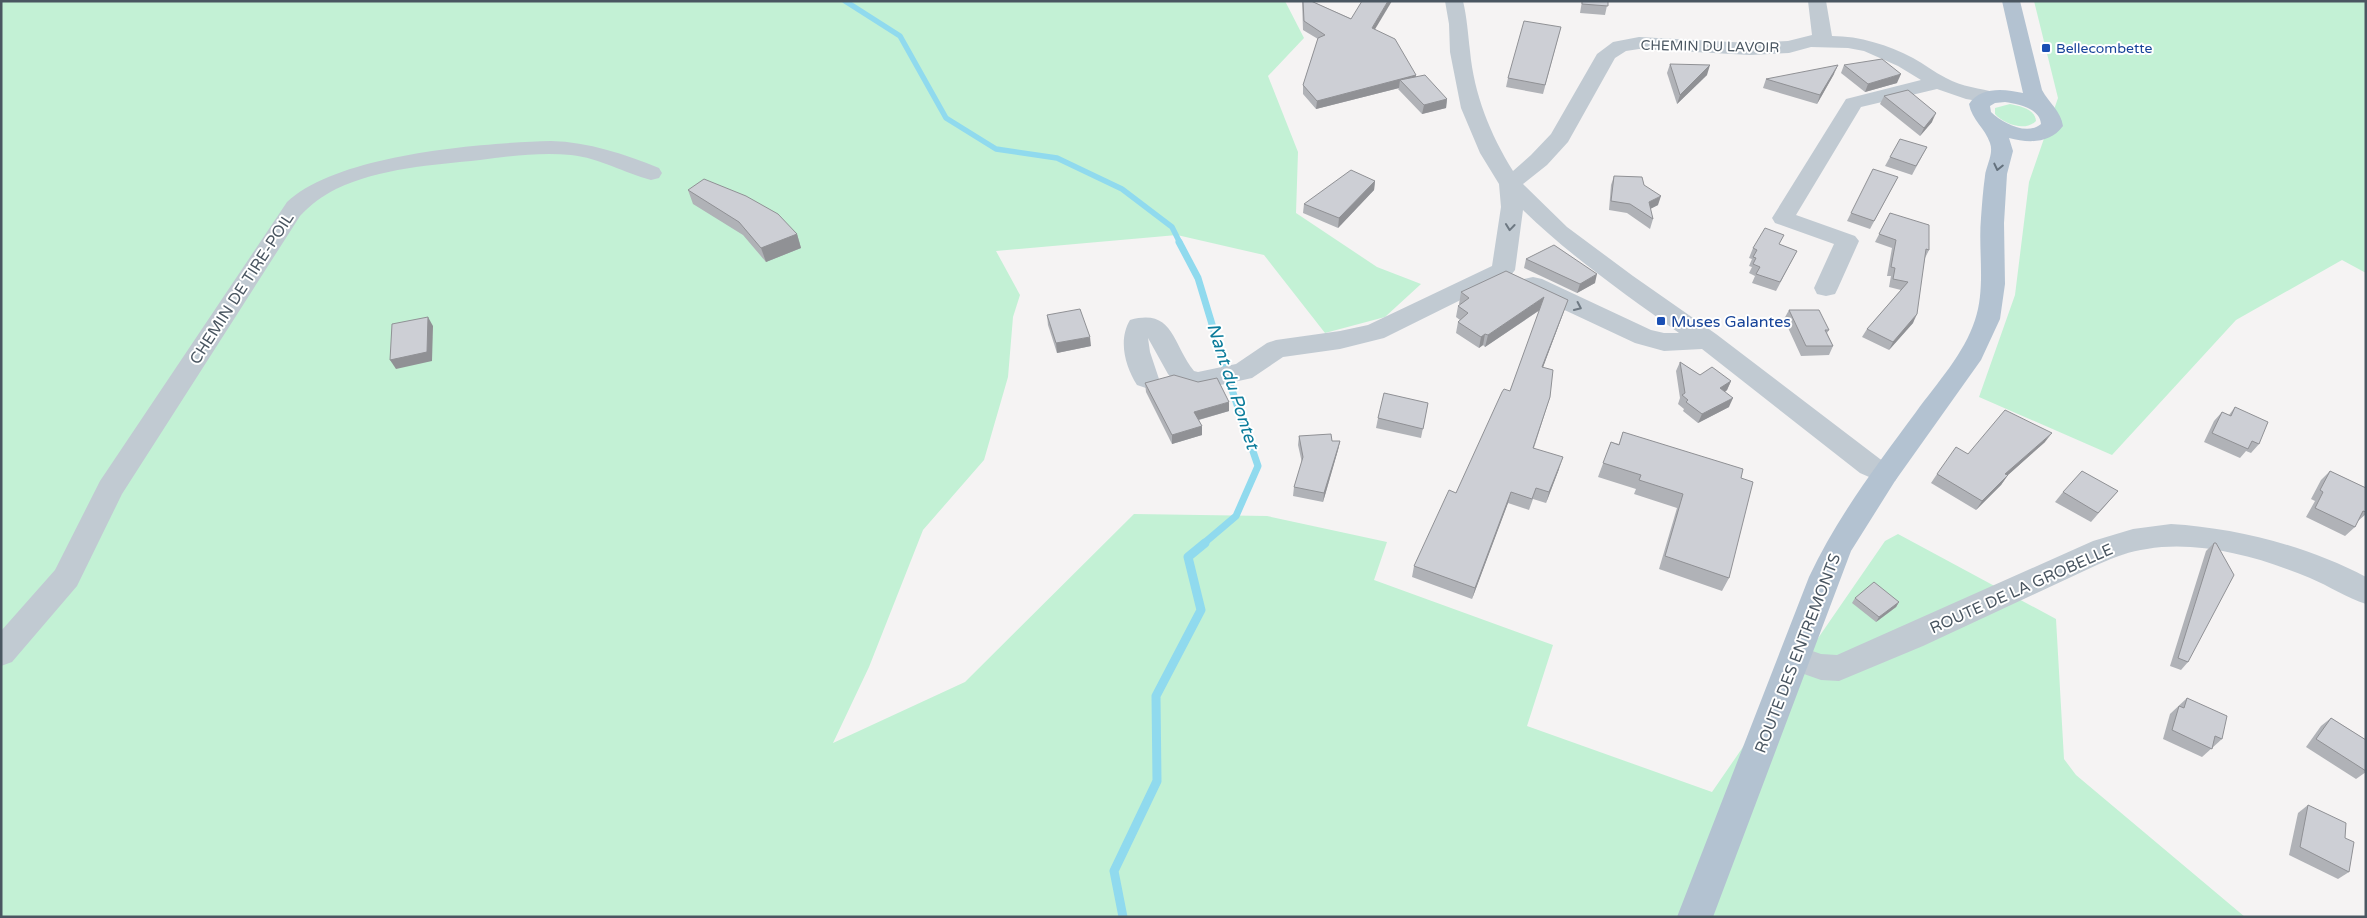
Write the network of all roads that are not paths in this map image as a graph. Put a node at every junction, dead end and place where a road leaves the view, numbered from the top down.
1 (1454, 1) edge
2 (1817, 1) edge
3 (2011, 1) edge
4 (1823, 41) junction
5 (2022, 51) junction
6 (1939, 83) junction
7 (1993, 97) junction
8 (2041, 108) junction
9 (1987, 121) junction
10 (2038, 134) junction
11 (651, 173) dead end
12 (1510, 184) junction
13 (1994, 214) junction
14 (1503, 270) junction
15 (1826, 288) dead end
16 (1707, 340) junction
17 (1146, 379) dead end
18 (1886, 474) junction
19 (2366, 592) edge
20 (1, 653) edge
21 (1796, 658) junction
22 (1695, 917) edge

1 - 12 street
2 - 4 street
3 - 5 main road, ROUTE DES ENTREMONTS
4 - 6 street, CHEMIN DU LAVOIR
4 - 12 street, CHEMIN DU LAVOIR
5 - 7 main road, ROUTE DES ENTREMONTS
5 - 8 main road, ROUTE DES ENTREMONTS
6 - 7 street, CHEMIN DU LAVOIR
6 - 9 street, CHEMIN DU LAVOIR
6 - 15 street
7 - 8 main road
7 - 9 main road, ROUTE DES ENTREMONTS
8 - 10 main road, ROUTE DES ENTREMONTS
9 - 10 main road
9 -> 13 main road, ROUTE DES ENTREMONTS
10 - 13 main road, ROUTE DES ENTREMONTS
11 - 20 street, CHEMIN DE TIRE-POIL
12 -> 14 street
12 - 16 street
13 - 18 main road, ROUTE DES ENTREMONTS
14 -> 16 street
14 - 17 street
16 - 18 street
18 - 21 main road, ROUTE DES ENTREMONTS
19 - 21 street, ROUTE DE LA GROBELLE
21 - 22 main road, ROUTE DES ENTREMONTS

